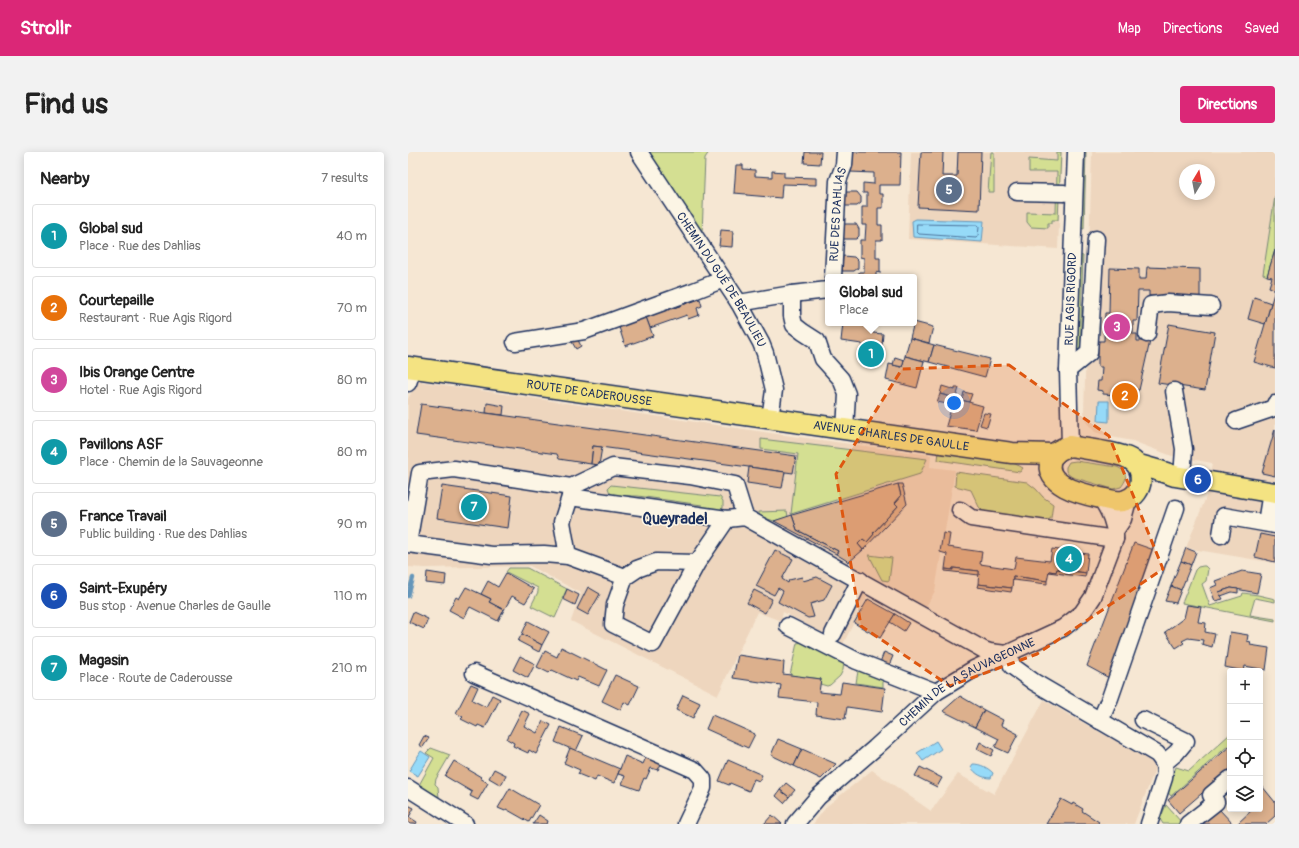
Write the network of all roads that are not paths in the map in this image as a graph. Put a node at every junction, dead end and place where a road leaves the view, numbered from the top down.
1 (640, 152) edge
2 (845, 152) edge
3 (1076, 152) edge
4 (1017, 192) dead end
5 (1064, 193) dead end
6 (1096, 239) dead end
7 (833, 274) edge
8 (722, 279) junction
9 (825, 290) edge
10 (792, 294) junction
11 (739, 303) junction
12 (1212, 306) dead end
13 (1147, 334) dead end
14 (515, 342) dead end
15 (1068, 370) junction
16 (410, 373) edge
17 (1174, 391) dead end
18 (1275, 404) edge
19 (770, 419) junction
20 (1236, 421) dead end
21 (845, 430) junction
22 (1058, 457) junction
23 (1136, 464) junction
24 (1178, 477) junction
25 (570, 492) junction
26 (1273, 492) edge
27 (1133, 495) junction
28 (1101, 498) junction
29 (1176, 508) dead end
30 (960, 510) dead end
31 (745, 517) junction
32 (727, 519) junction
33 (1270, 524) edge
34 (1115, 535) junction
35 (1221, 535) dead end
36 (408, 544) edge
37 (568, 556) junction
38 (697, 563) junction
39 (625, 577) junction
40 (860, 580) junction
41 (788, 626) dead end
42 (833, 634) dead end
43 (1006, 654) junction
44 (474, 673) dead end
45 (936, 692) junction
46 (1143, 720) dead end
47 (1100, 721) junction
48 (1164, 763) junction
49 (1227, 782) edge
50 (408, 788) edge
51 (465, 824) edge
52 (686, 824) edge
53 (795, 824) edge
54 (1148, 824) edge
55 (1188, 824) edge

1 - 8 street, CHEMIN DU GUÉ DE BEAULIEU
2 - 7 street, RUE DES DAHLIAS
3 - 15 street, RUE AGIS RIGORD
4 - 5 street
6 - 15 street
8 - 11 street, CHEMIN DU GUÉ DE BEAULIEU
8 - 14 street
9 - 10 street
10 - 11 street
10 - 21 street
11 - 19 street, CHEMIN DU GUÉ DE BEAULIEU
12 - 13 street
15 - 22 street, RUE AGIS RIGORD
16 - 19 main road, ROUTE DE CADEROUSSE
17 - 24 street
18 - 20 street
19 - 21 main road, AVENUE CHARLES DE GAULLE
21 - 22 main road, AVENUE CHARLES DE GAULLE
22 - 23 main road, AVENUE CHARLES DE GAULLE
22 - 28 main road, AVENUE CHARLES DE GAULLE
23 - 24 main road, AVENUE CHARLES DE GAULLE
23 - 27 main road
24 - 26 main road, AVENUE CHARLES DE GAULLE
24 - 27 main road, AVENUE CHARLES DE GAULLE
25 - 31 street
25 - 32 street
25 - 36 street
25 - 37 street
26 - 33 street
27 - 28 main road, AVENUE CHARLES DE GAULLE
27 - 34 street, CHEMIN DE LA SAUVAGEONNE
28 - 34 street
29 - 47 street
30 - 34 street
31 - 32 street
31 - 40 street
32 - 38 street
33 - 35 street
34 - 43 street, CHEMIN DE LA SAUVAGEONNE
36 - 37 street
37 - 39 street
38 - 39 street
38 - 39 street
40 - 42 street
40 - 43 street
41 - 45 street
43 - 45 street, CHEMIN DE LA SAUVAGEONNE
43 - 47 street
44 - 52 street
45 - 53 street, CHEMIN DE LA SAUVAGEONNE
46 - 48 street
47 - 48 street
48 - 54 street
49 - 55 street
50 - 51 street

